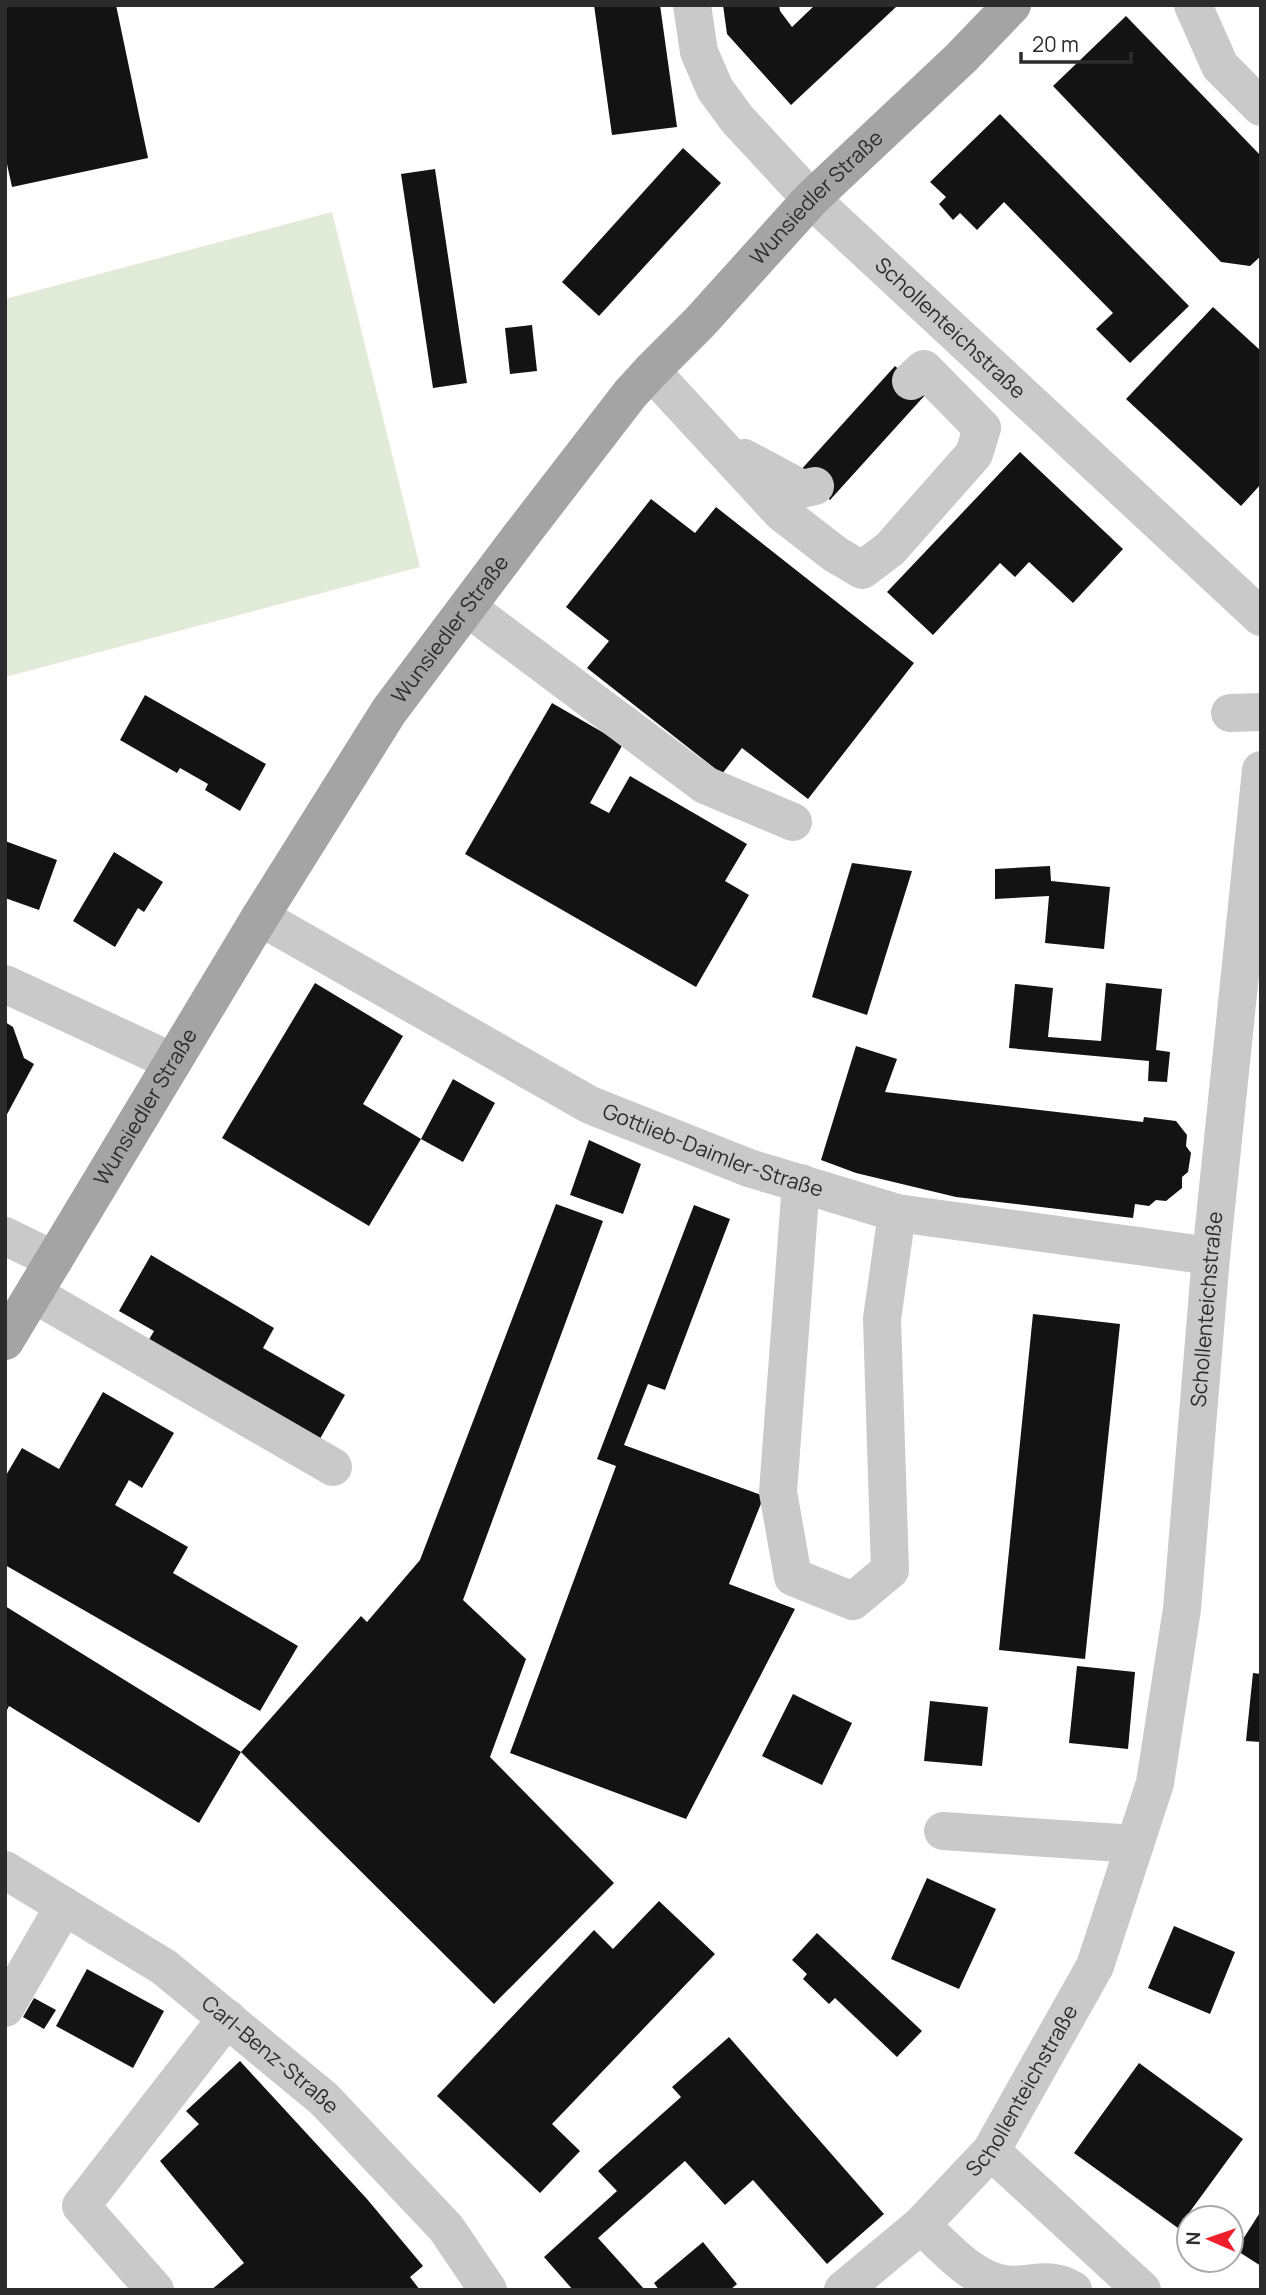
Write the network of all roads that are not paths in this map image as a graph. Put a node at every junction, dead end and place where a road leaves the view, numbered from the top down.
1 (692, 5) edge
2 (1012, 5) edge
3 (1193, 5) edge
4 (1261, 107) edge
5 (811, 199) junction
6 (651, 371) junction
7 (911, 380) dead end
8 (720, 445) junction
9 (815, 486) dead end
10 (468, 608) junction
11 (1261, 617) edge
12 (1261, 770) edge
13 (793, 821) dead end
14 (261, 917) junction
15 (5, 984) edge
16 (173, 1062) junction
17 (801, 1183) junction
18 (897, 1213) junction
19 (5, 1236) edge
20 (1211, 1256) junction
21 (54, 1260) junction
22 (34, 1294) junction
23 (5, 1341) edge
24 (333, 1467) dead end
25 (943, 1831) dead end
26 (1135, 1844) junction
27 (5, 1871) edge
28 (64, 1906) junction
29 (5, 2008) edge
30 (227, 2018) junction
31 (991, 2151) junction
32 (922, 2225) junction
33 (155, 2290) edge
34 (488, 2290) edge
35 (844, 2290) edge
36 (1073, 2290) edge
37 (1142, 2290) edge

1 - 5 street, Schollenteichstraße
2 - 5 main road, Wunsiedler Straße
3 - 4 street
5 - 6 main road, Wunsiedler Straße
5 - 11 street, Schollenteichstraße
6 - 8 street
6 - 10 main road, Wunsiedler Straße
7 - 8 street
8 - 9 street
10 - 13 street
10 - 14 main road, Wunsiedler Straße
12 - 20 street, Schollenteichstraße
14 - 16 main road, Wunsiedler Straße
14 - 17 street, Gottlieb-Daimler-Straße
15 - 16 street
16 - 21 main road, Wunsiedler Straße
17 - 18 street, Gottlieb-Daimler-Straße
17 - 18 street
18 - 20 street, Gottlieb-Daimler-Straße
19 - 21 street
20 - 26 street, Schollenteichstraße
21 - 22 main road, Wunsiedler Straße
22 - 23 main road, Wunsiedler Straße
22 - 24 street
25 - 26 street
26 - 31 street, Schollenteichstraße
27 - 28 street, Carl-Benz-Straße
28 - 29 street
28 - 30 street, Carl-Benz-Straße
30 - 33 street
30 - 34 street, Carl-Benz-Straße
31 - 32 street, Schollenteichstraße
31 - 37 street
32 - 35 street, Schollenteichstraße
32 - 36 street

